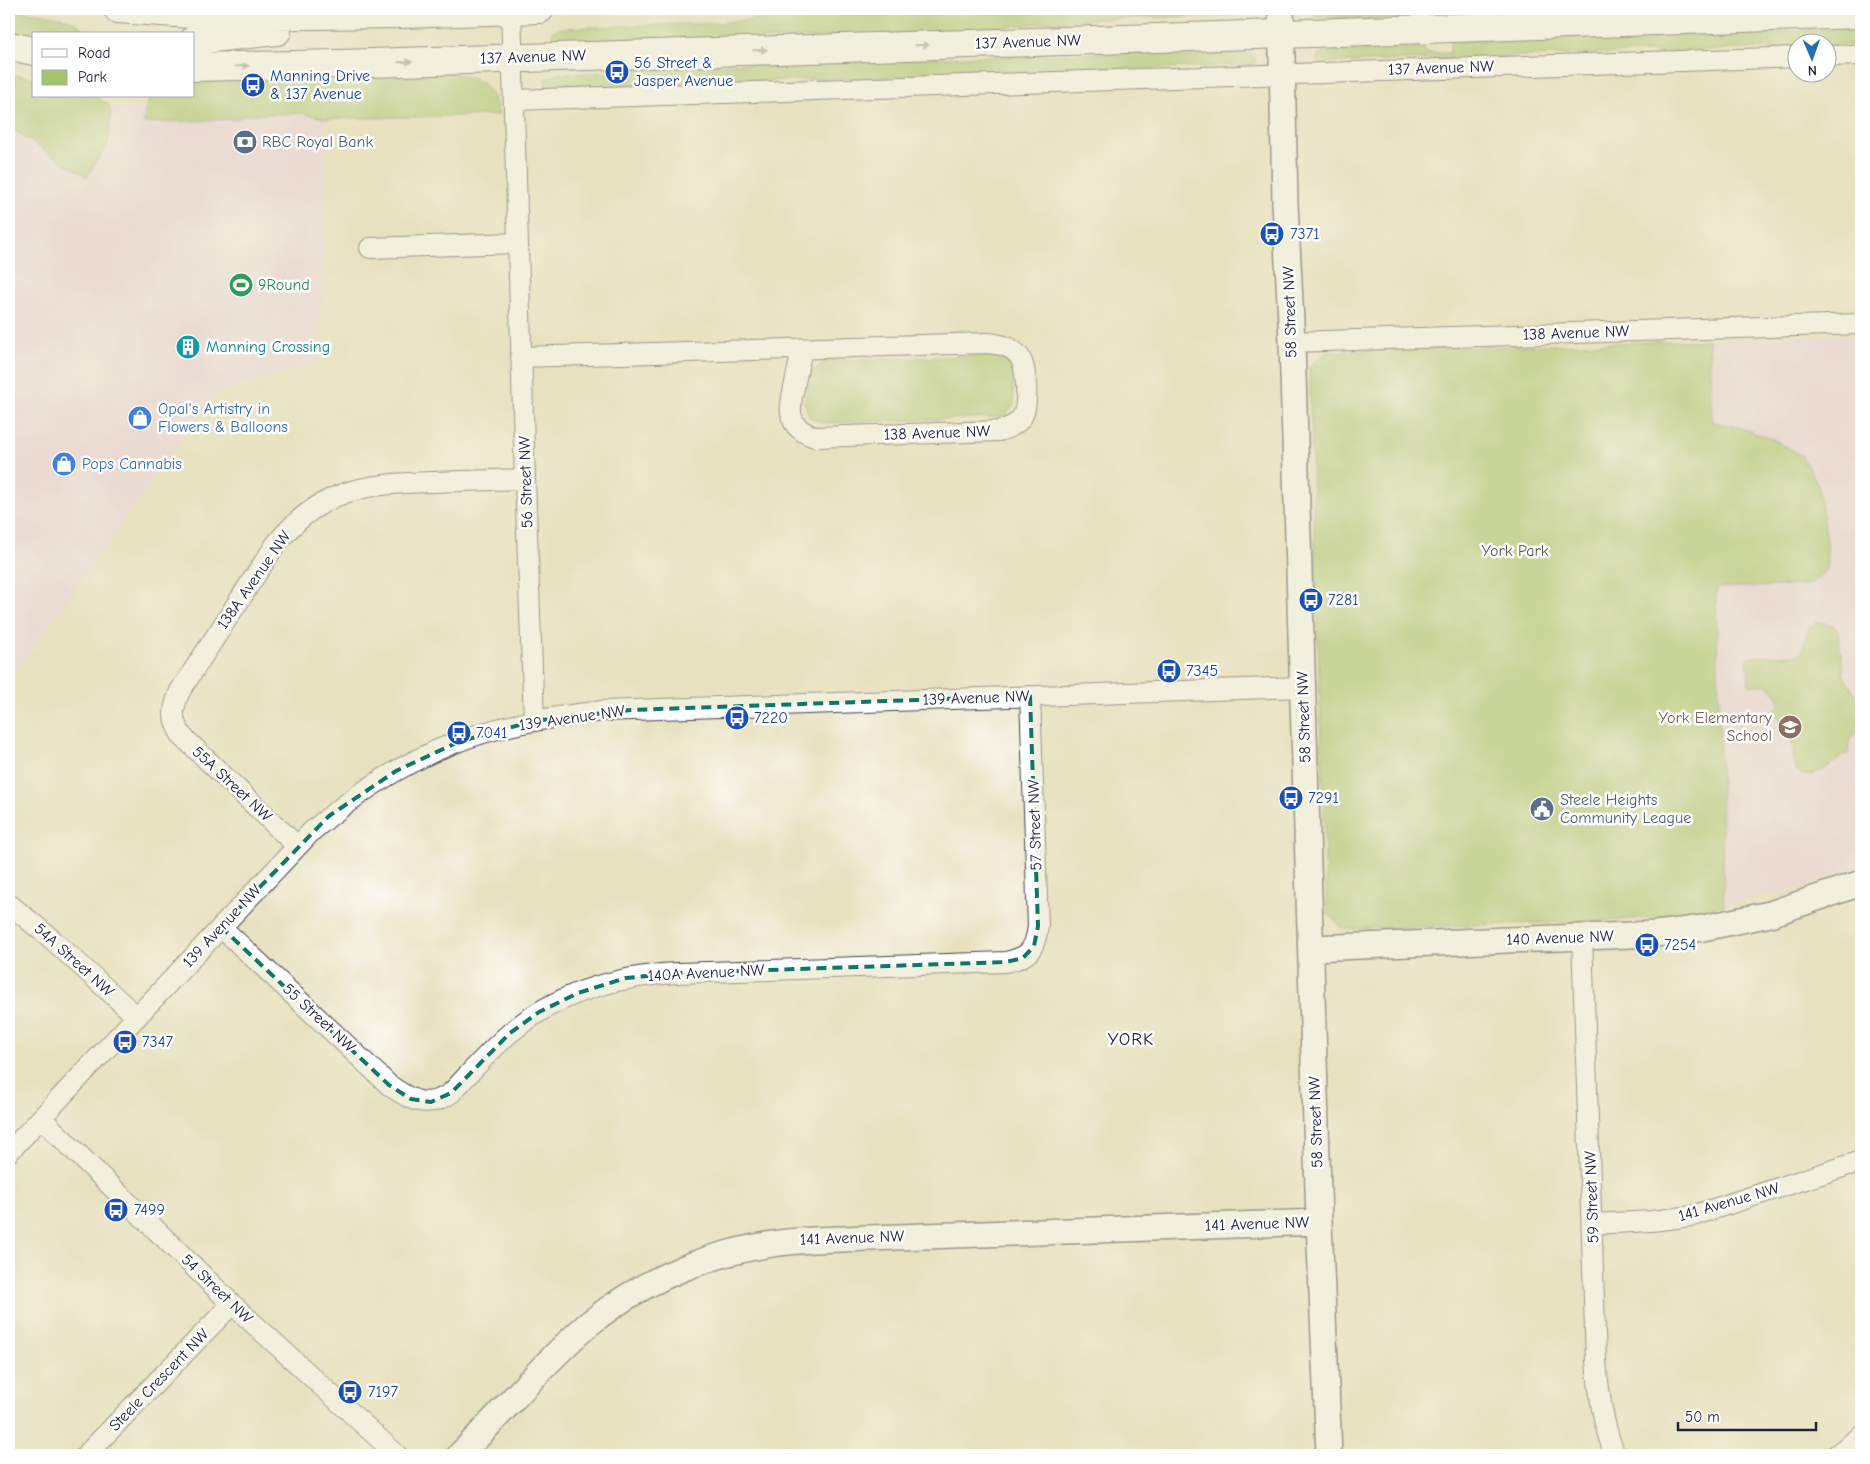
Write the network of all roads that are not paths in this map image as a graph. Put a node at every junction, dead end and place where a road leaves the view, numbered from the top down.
1 (511, 9) edge
2 (540, 9) edge
3 (402, 14) junction
4 (1861, 14) edge
5 (121, 17) edge
6 (1282, 22) edge
7 (195, 40) edge
8 (9, 46) edge
9 (32, 51) edge
10 (1861, 55) edge
11 (1838, 56) edge
12 (1788, 57) edge
13 (513, 58) junction
14 (195, 67) edge
15 (1283, 73) junction
16 (514, 100) junction
17 (518, 243) junction
18 (370, 248) dead end
19 (1861, 324) edge
20 (1292, 342) junction
21 (802, 349) junction
22 (521, 357) junction
23 (525, 479) junction
24 (1303, 687) junction
25 (1030, 696) junction
26 (173, 718) joint
27 (534, 721) junction
28 (297, 846) junction
29 (1861, 883) edge
30 (9, 904) edge
31 (221, 927) junction
32 (1582, 937) junction
33 (1312, 948) junction
34 (1030, 952) joint
35 (137, 1017) junction
36 (421, 1102) joint
37 (41, 1118) junction
38 (9, 1152) edge
39 (1861, 1161) edge
40 (1319, 1222) junction
41 (1593, 1224) junction
42 (232, 1304) junction
43 (1861, 1436) edge
44 (1324, 1454) edge
45 (86, 1455) edge
46 (397, 1455) edge
47 (460, 1455) edge
48 (1615, 1455) edge
49 (1836, 1455) edge

1 - 2 main road
1 - 3 main road
1 - 13 street, 56 Street NW
3 - 5 main road
3 - 7 main road
4 - 6 main road, 137 Avenue NW
13 -> 6 main road, 137 Avenue NW
6 - 15 street, 58 Street NW
8 - 9 main road
10 - 11 street
12 - 15 street, 137 Avenue NW
14 -> 13 main road, 137 Avenue NW
13 - 16 street, 56 Street NW
15 - 16 street, 137 Avenue NW
15 - 20 street, 58 Street NW
16 - 17 street, 56 Street NW
17 - 18 street
17 - 22 street, 56 Street NW
19 - 20 street, 138 Avenue NW
20 - 24 street, 58 Street NW
21 - 21 street, 138 Avenue NW
21 - 22 street, 138 Avenue NW
22 - 23 street, 56 Street NW
23 - 26 street, 138A Avenue NW
23 - 27 street, 56 Street NW
24 - 25 street, 139 Avenue NW
24 - 33 street, 58 Street NW
25 - 27 street, 139 Avenue NW
25 - 34 street, 57 Street NW
26 - 28 street, 55A Street NW
27 - 28 street, 139 Avenue NW
28 - 31 street, 139 Avenue NW
29 - 32 street, 140 Avenue NW
30 - 35 street, 54A Street NW
31 - 35 street, 139 Avenue NW
31 - 36 street, 55 Street NW
32 - 33 street, 140 Avenue NW
32 - 41 street, 59 Street NW
33 - 40 street, 58 Street NW
34 - 36 street, 140A Avenue NW
35 - 37 street, 139 Avenue NW
37 - 38 street, 139 Avenue NW
37 - 42 street, 54 Street NW
39 - 41 street, 141 Avenue NW
40 - 44 street, 58 Street NW
40 - 47 street, 141 Avenue NW
41 - 48 street, 59 Street NW
42 - 45 street, Steele Crescent NW
42 - 46 street, 54 Street NW
43 - 49 street

